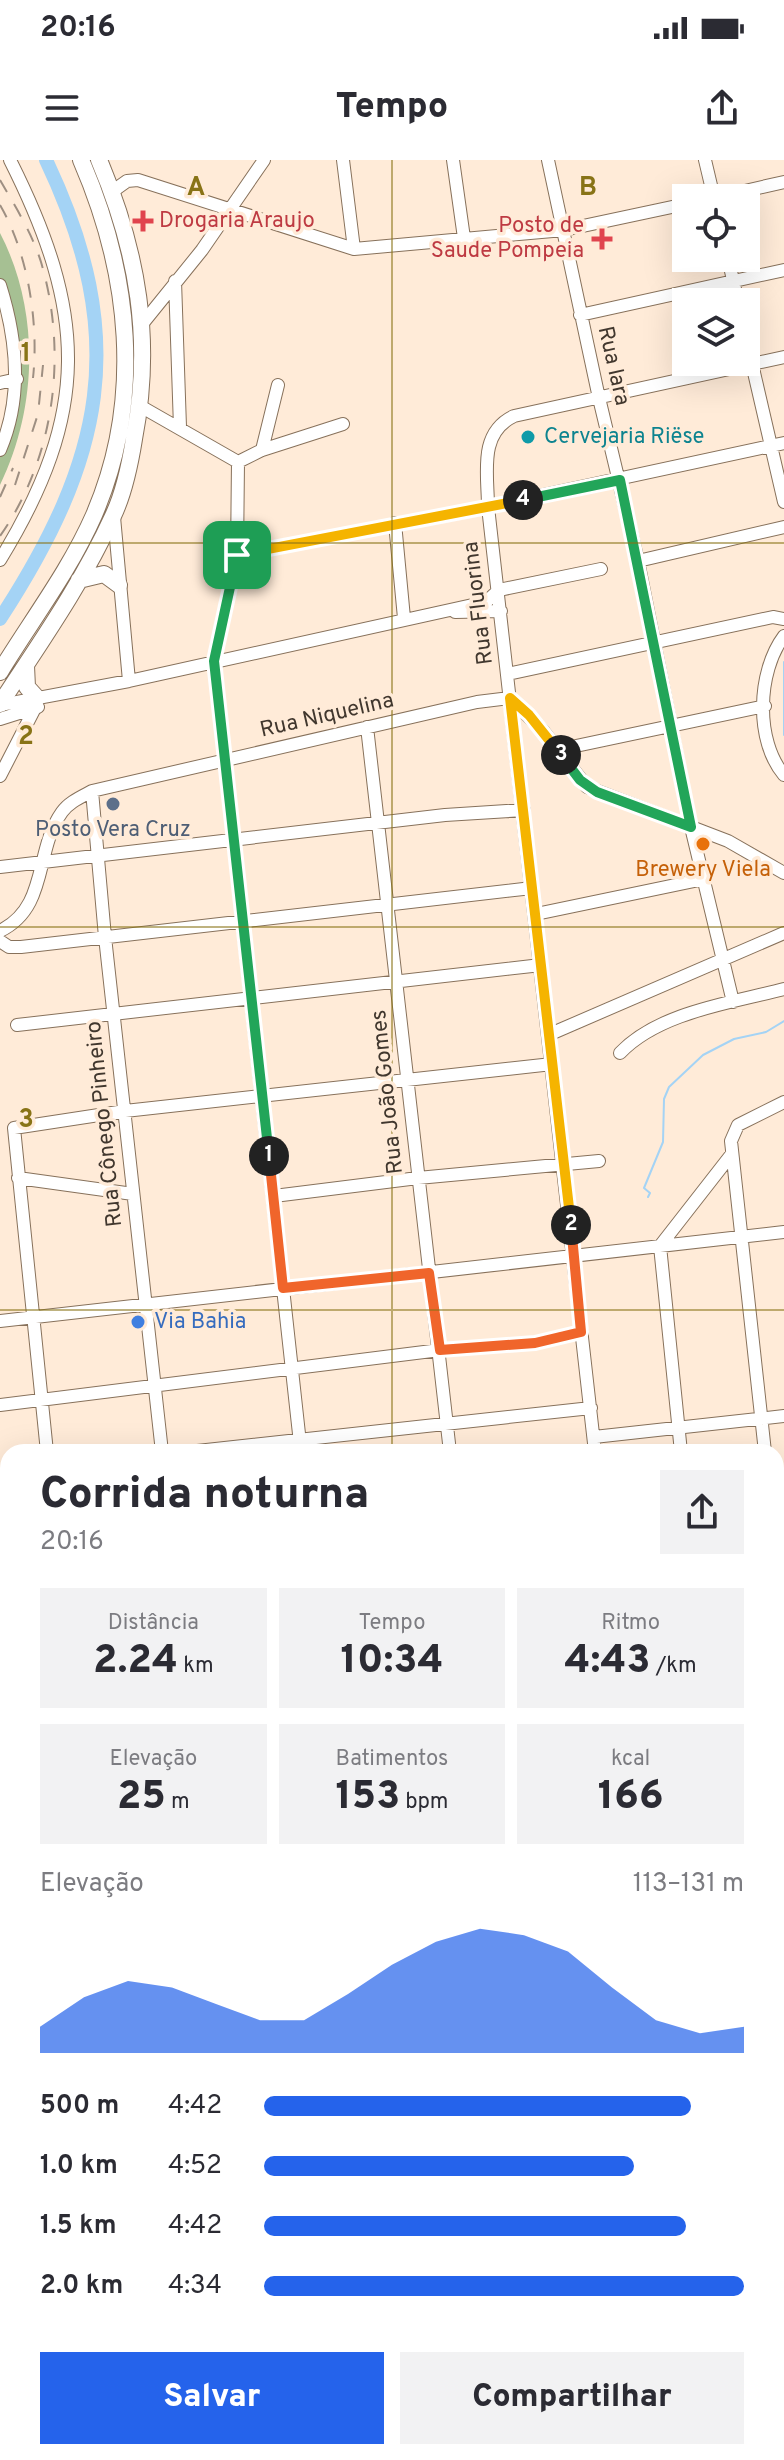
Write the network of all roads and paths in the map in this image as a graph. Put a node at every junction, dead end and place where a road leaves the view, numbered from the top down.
1 (10, 160) edge
2 (81, 160) edge
3 (99, 160) edge
4 (264, 160) edge
5 (343, 160) edge
6 (453, 160) edge
7 (548, 160) edge
8 (705, 160) edge
9 (784, 182) edge
10 (711, 184) edge
11 (760, 187) edge
12 (113, 191) junction
13 (672, 207) edge
14 (230, 210) junction
15 (564, 230) junction
16 (464, 238) junction
17 (354, 249) junction
18 (784, 270) edge
19 (731, 272) edge
20 (175, 281) junction
21 (733, 282) junction
22 (0, 285) edge
23 (734, 288) edge
24 (580, 315) junction
25 (143, 323) junction
26 (784, 357) edge
27 (760, 363) edge
28 (701, 376) edge
29 (756, 376) edge
30 (17, 379) junction
31 (0, 383) edge
32 (278, 385) dead end
33 (599, 398) junction
34 (140, 406) junction
35 (343, 424) dead end
36 (180, 427) junction
37 (778, 445) edge
38 (0, 450) edge
39 (262, 450) junction
40 (238, 462) junction
41 (111, 463) junction
42 (620, 480) junction
43 (784, 502) edge
44 (488, 507) junction
45 (114, 513) junction
46 (395, 523) junction
47 (784, 527) edge
48 (237, 555) junction
49 (0, 560) edge
50 (638, 561) junction
51 (601, 569) dead end
52 (79, 580) junction
53 (119, 585) junction
54 (499, 590) junction
55 (448, 611) junction
56 (501, 611) junction
57 (404, 618) junction
58 (784, 619) edge
59 (784, 636) edge
60 (654, 642) junction
61 (214, 661) junction
62 (26, 666) junction
63 (0, 672) edge
64 (508, 674) junction
65 (129, 681) junction
66 (510, 698) junction
67 (36, 703) junction
68 (765, 706) junction
69 (2, 711) edge
70 (671, 726) junction
71 (367, 727) junction
72 (21, 736) junction
73 (557, 750) junction
74 (225, 761) junction
75 (784, 775) edge
76 (0, 776) edge
77 (92, 791) junction
78 (524, 810) junction
79 (380, 824) junction
80 (691, 827) junction
81 (235, 840) junction
82 (97, 858) junction
83 (44, 862) junction
84 (0, 867) edge
85 (784, 873) edge
86 (704, 879) junction
87 (532, 888) junction
88 (388, 906) junction
89 (536, 914) junction
90 (243, 921) junction
91 (0, 931) edge
92 (784, 933) edge
93 (105, 937) junction
94 (0, 941) edge
95 (722, 961) junction
96 (541, 965) junction
97 (397, 984) junction
98 (784, 989) edge
99 (250, 1000) junction
100 (733, 1002) junction
101 (114, 1015) junction
102 (17, 1025) dead end
103 (548, 1035) junction
104 (620, 1053) dead end
105 (552, 1064) junction
106 (407, 1081) junction
107 (262, 1098) junction
108 (784, 1102) edge
109 (125, 1111) junction
110 (731, 1155) junction
111 (599, 1161) dead end
112 (565, 1165) junction
113 (18, 1178) junction
114 (418, 1178) junction
115 (133, 1194) junction
116 (274, 1196) junction
117 (784, 1232) edge
118 (741, 1237) junction
119 (660, 1246) junction
120 (574, 1256) junction
121 (429, 1273) junction
122 (283, 1288) junction
123 (144, 1303) junction
124 (31, 1319) junction
125 (0, 1321) edge
126 (581, 1332) junction
127 (440, 1350) junction
128 (292, 1368) junction
129 (156, 1385) junction
130 (41, 1400) junction
131 (0, 1405) edge
132 (591, 1408) junction
133 (784, 1416) edge
134 (761, 1418) junction
135 (447, 1425) junction
136 (678, 1429) junction
137 (299, 1437) junction
138 (594, 1437) junction
139 (46, 1444) edge
140 (161, 1444) edge
141 (247, 1444) edge
142 (300, 1444) edge
143 (449, 1444) edge
144 (594, 1444) edge
145 (680, 1444) edge
146 (764, 1444) edge

1 - 49 street
2 - 41 main road
3 - 12 main road
4 - 14 street
5 - 17 street
6 - 16 street
7 - 15 street, Rua Iara
8 - 10 street
9 - 11 street
12 - 14 street
12 - 25 main road
13 - 15 street
14 - 17 street
14 - 20 street
15 - 16 street
15 - 24 street, Rua Iara
16 - 17 street
18 - 21 street
19 - 21 street
20 - 25 street
20 - 36 street
21 - 23 street
21 - 24 street
22 - 30 street
24 - 33 street, Rua Iara
25 - 34 main road
26 - 27 street
28 - 33 street
29 - 37 street
30 - 31 street
30 - 38 street
32 - 39 street
33 - 42 street, Rua Iara
33 - 44 street, Rua Fluorina
34 - 36 street
34 - 45 main road
35 - 39 street
36 - 40 street
37 - 42 street
37 - 43 street
39 - 40 street
40 - 48 street
41 - 45 main road
41 - 63 main road
42 - 44 street
42 - 50 street, Rua Iara
44 - 46 street
44 - 54 street, Rua Fluorina
45 - 52 main road
45 - 53 street
46 - 48 street
46 - 57 street
47 - 50 street
48 - 61 street
50 - 60 street, Rua Iara
51 - 54 street
52 - 53 main road
52 - 62 main road
53 - 65 street
54 - 55 street
54 - 56 street, Rua Fluorina
55 - 56 street
55 - 57 street
56 - 64 street, Rua Fluorina
57 - 61 street
58 - 60 street
59 - 68 street
60 - 64 street
60 - 70 street, Rua Iara
61 - 65 street
61 - 74 street
62 - 67 main road
62 - 69 main road
64 - 66 street, Rua Fluorina
65 - 67 street
66 - 71 street, Rua Niquelina
66 - 73 street
66 - 78 street, Rua Fluorina
67 - 69 street
67 - 72 street
68 - 70 street
68 - 75 street
69 - 72 street
70 - 73 street
70 - 80 street, Rua Iara
71 - 74 street, Rua Niquelina
71 - 79 street, Rua João Gomes
72 - 76 street
73 - 80 street
74 - 77 street, Rua Niquelina
74 - 81 street
77 - 82 street, Rua Cônego Pinheiro
77 - 83 street, Rua Niquelina
78 - 79 street
78 - 87 street, Rua Fluorina
79 - 81 street
79 - 88 street, Rua João Gomes
80 - 85 street
80 - 86 street, Rua Iara
81 - 82 street
81 - 90 street
82 - 83 street
82 - 93 street, Rua Cônego Pinheiro
83 - 84 street
83 - 91 street, Rua Niquelina
86 - 89 street
86 - 95 street, Rua Iara
87 - 88 street
87 - 89 street, Rua Fluorina
88 - 90 street
88 - 97 street, Rua João Gomes
89 - 96 street, Rua Fluorina
90 - 93 street
90 - 99 street
92 - 95 street
93 - 94 street
93 - 101 street, Rua Cônego Pinheiro
95 - 100 street, Rua Iara
95 - 103 street
96 - 97 street
96 - 103 street, Rua Fluorina
97 - 99 street
97 - 106 street, Rua João Gomes
98 - 100 street
99 - 101 street
99 - 107 street
100 - 104 street
101 - 102 street
101 - 109 street, Rua Cônego Pinheiro
103 - 105 street, Rua Fluorina
105 - 106 street
105 - 112 street, Rua Fluorina
106 - 107 street
106 - 114 street, Rua João Gomes
107 - 109 street
107 - 116 street
108 - 110 street
109 - 113 street
109 - 115 street, Rua Cônego Pinheiro
110 - 118 street
110 - 119 street
111 - 112 street
112 - 114 street
112 - 120 street, Rua Fluorina
113 - 115 street
113 - 124 street
114 - 116 street
114 - 121 street, Rua João Gomes
115 - 123 street, Rua Cônego Pinheiro
116 - 122 street
117 - 118 street
118 - 119 street
118 - 134 street
119 - 120 street
119 - 136 street
120 - 121 street
120 - 126 street, Rua Fluorina
121 - 122 street
121 - 127 street, Rua João Gomes
122 - 123 street
122 - 128 street
123 - 124 street
123 - 129 street, Rua Cônego Pinheiro
124 - 125 street
124 - 130 street
126 - 127 street
126 - 132 street, Rua Fluorina
127 - 128 street
127 - 135 street, Rua João Gomes
128 - 129 street
128 - 137 street
129 - 130 street
129 - 140 street, Rua Cônego Pinheiro
130 - 131 street
130 - 139 street
132 - 135 street
132 - 138 street, Rua Fluorina
133 - 134 street
134 - 136 street
134 - 146 street
135 - 137 street
135 - 143 street, Rua João Gomes
136 - 138 street
136 - 145 street
137 - 141 street
137 - 142 street
138 - 144 street, Rua Fluorina

